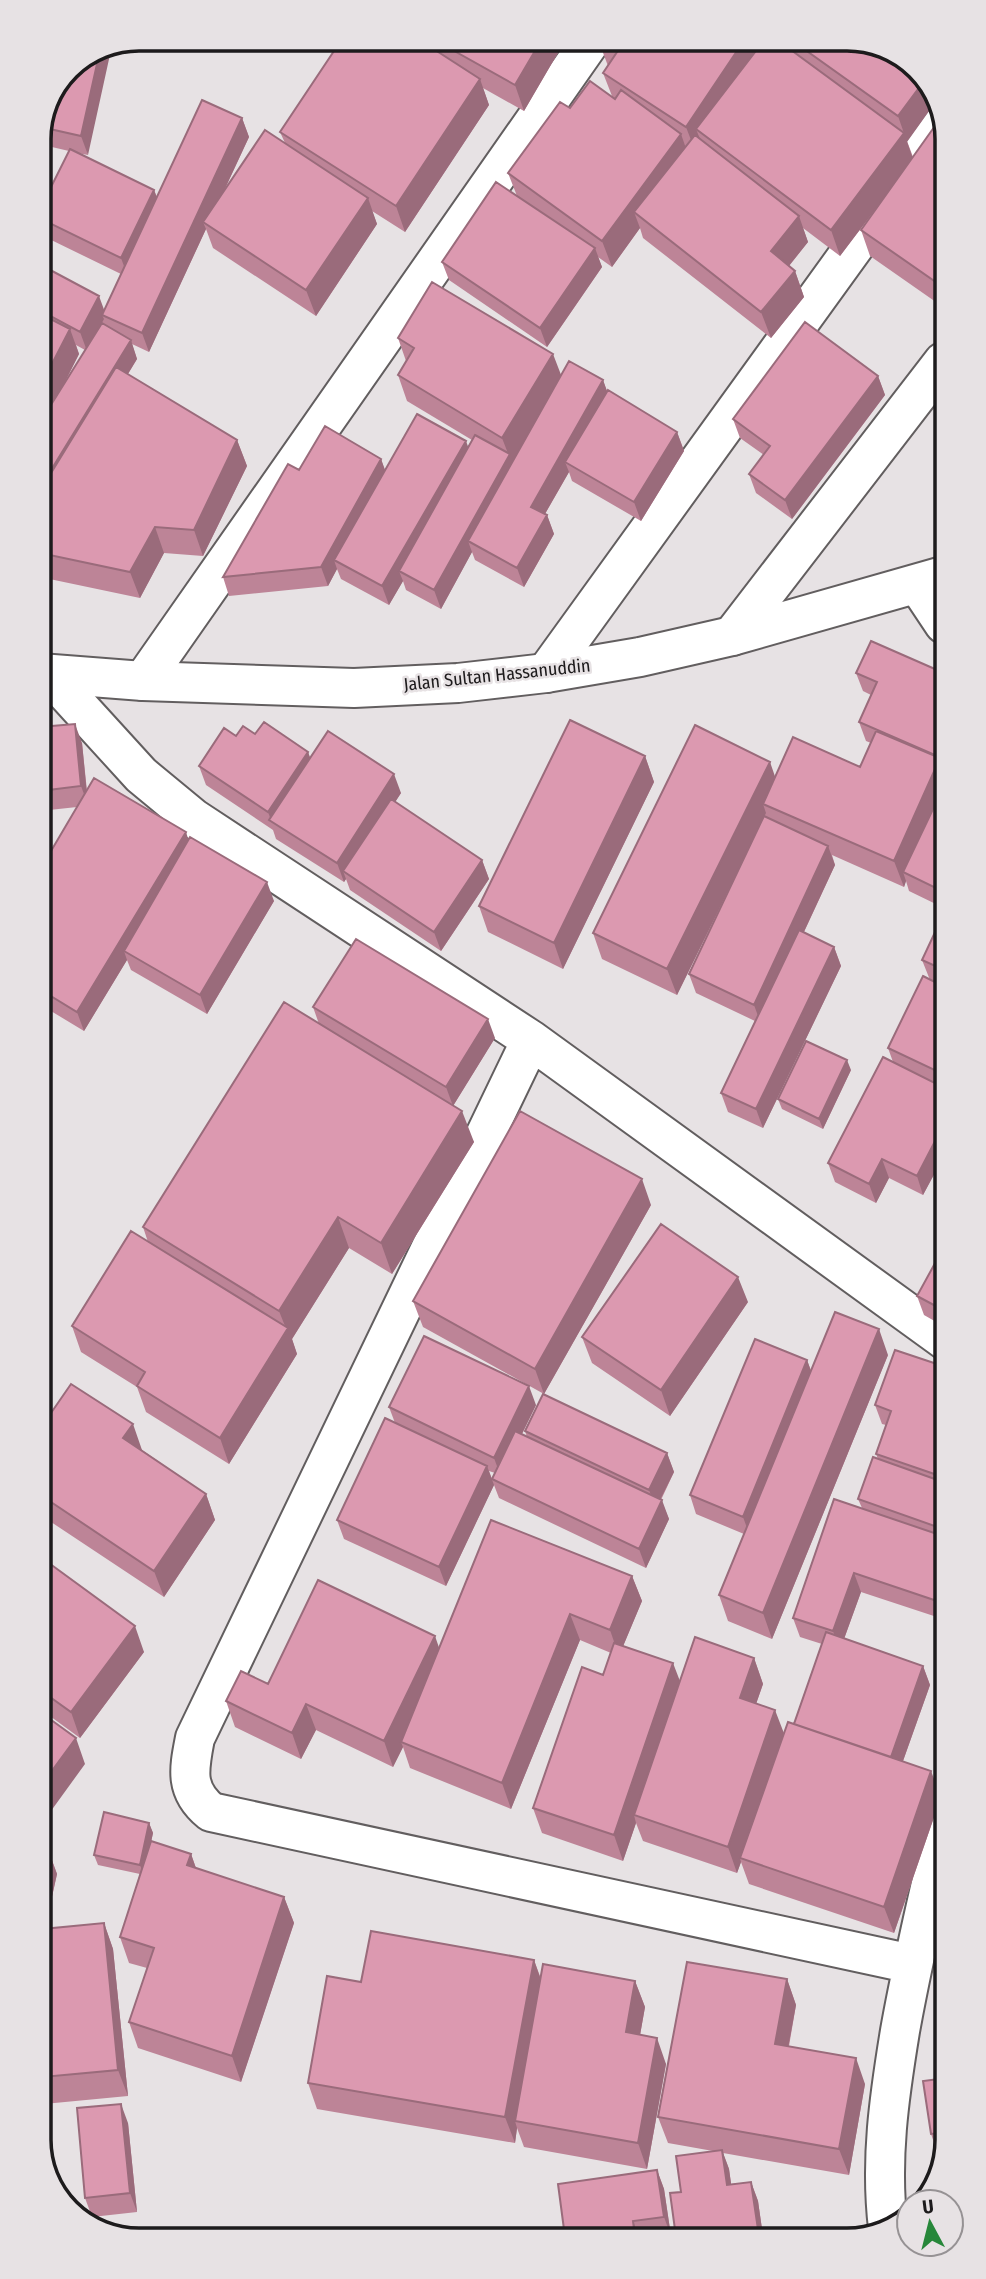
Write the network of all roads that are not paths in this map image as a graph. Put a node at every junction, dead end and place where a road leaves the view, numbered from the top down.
1 (584, 51) edge
2 (935, 135) edge
3 (935, 372) edge
4 (931, 580) edge
5 (732, 636) junction
6 (547, 673) junction
7 (51, 674) edge
8 (51, 681) edge
9 (143, 681) junction
10 (531, 1041) junction
11 (935, 1332) edge
12 (935, 1866) edge
13 (912, 1964) junction
14 (887, 2218) edge

1 - 9 street
2 - 6 street
3 - 5 street
4 - 5 street, Jalan Sultan Hassanuddin
5 - 6 street, Jalan Sultan Hassanuddin
6 - 9 street, Jalan Sultan Hassanuddin
7 - 9 street, Jalan Sultan Hassanuddin
8 - 10 street
10 - 11 street
10 - 13 street
12 - 13 street
13 - 14 street

